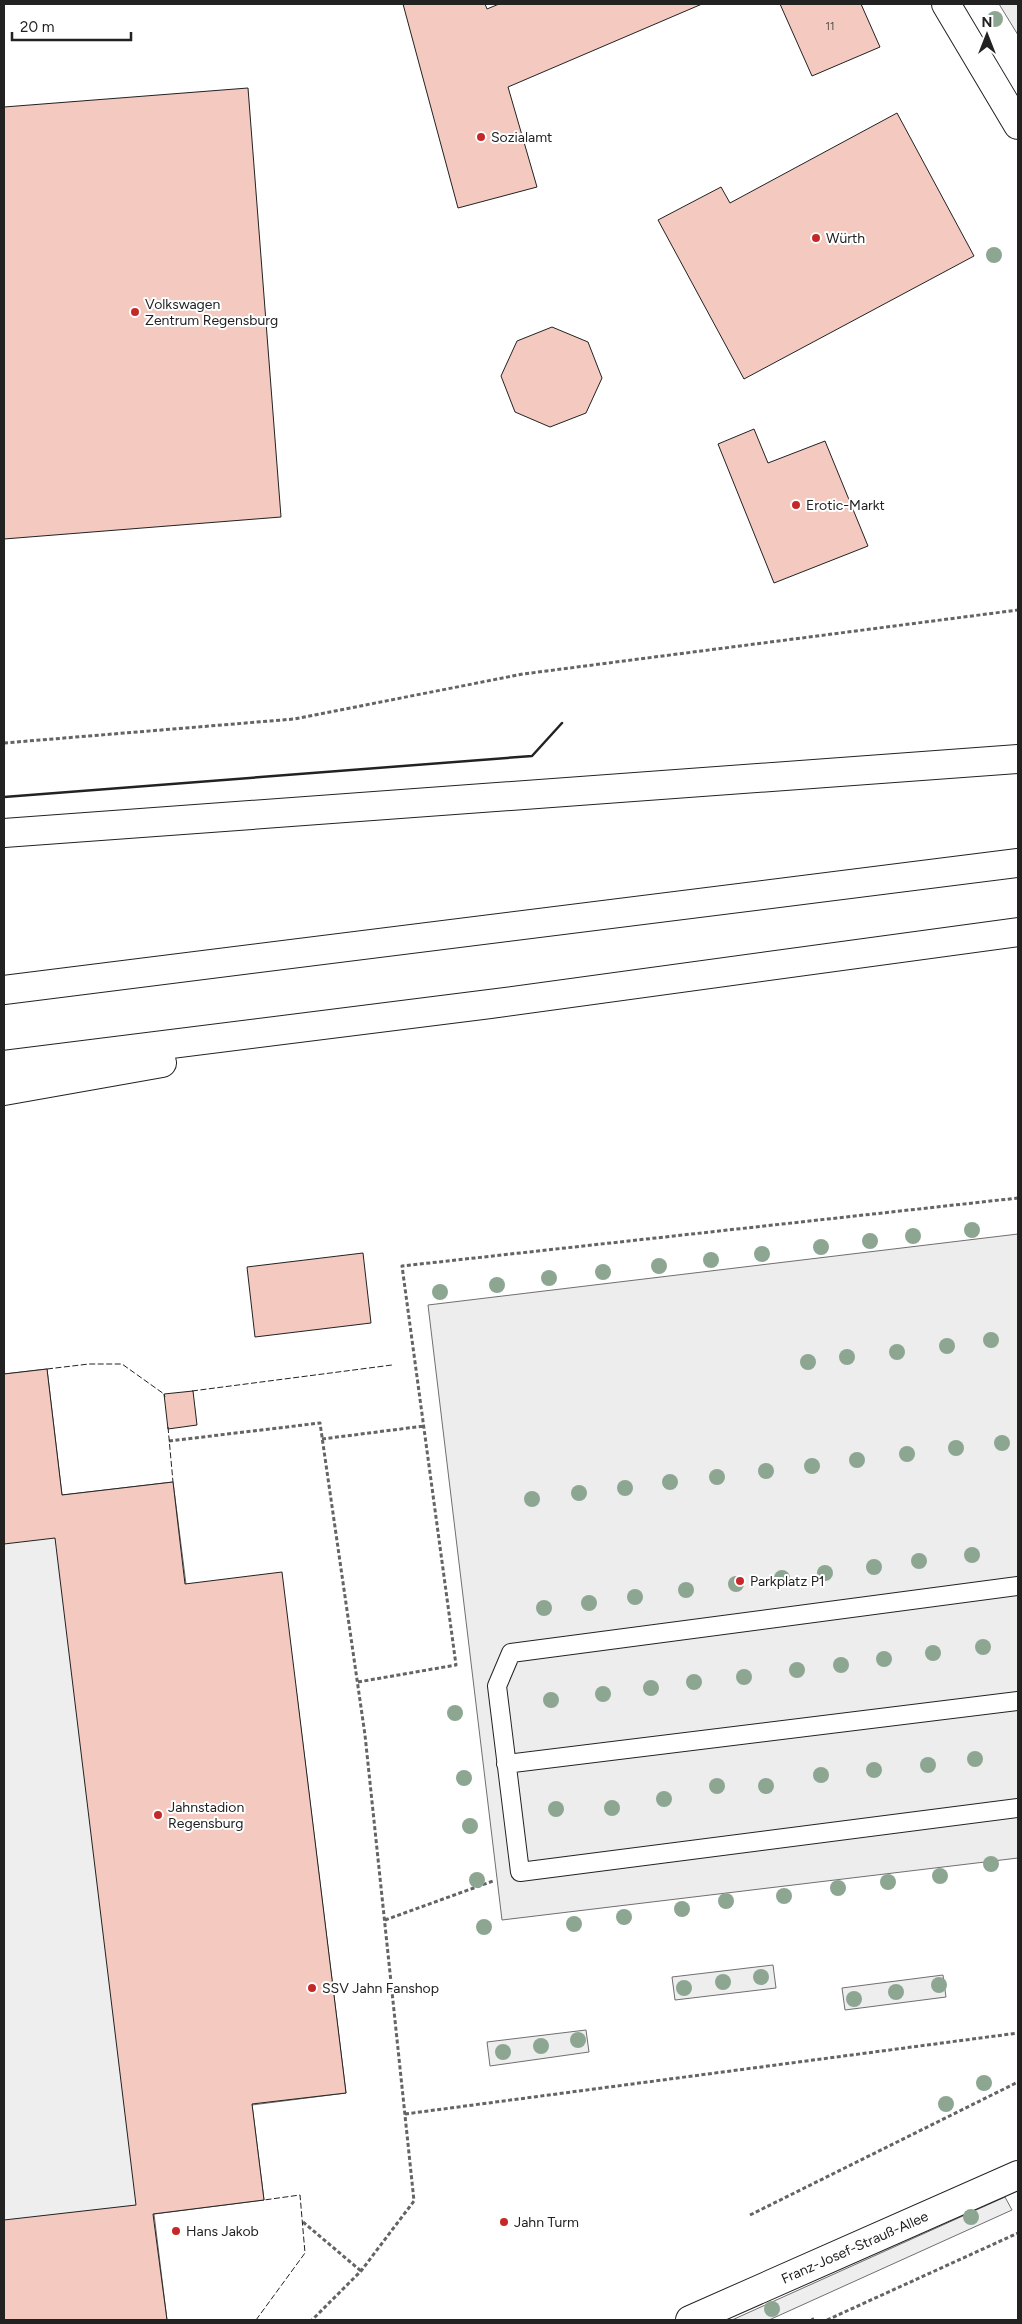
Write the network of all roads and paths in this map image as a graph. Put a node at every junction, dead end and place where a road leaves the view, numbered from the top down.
1 (946, 4) edge
2 (1018, 124) edge
3 (1018, 610) edge
4 (4, 743) edge
5 (1018, 759) edge
6 (4, 833) edge
7 (1018, 863) edge
8 (1018, 932) edge
9 (4, 990) edge
10 (490, 1004) junction
11 (4, 1065) edge
12 (4, 1091) edge
13 (1018, 1198) edge
14 (424, 1426) junction
15 (322, 1438) junction
16 (169, 1440) dead end
17 (1018, 1586) edge
18 (358, 1682) junction
19 (1018, 1701) edge
20 (506, 1764) junction
21 (1018, 1808) edge
22 (520, 1872) junction
23 (385, 1920) junction
24 (1018, 2033) edge
25 (1018, 2082) edge
26 (405, 2114) junction
27 (1018, 2175) edge
28 (750, 2214) dead end
29 (304, 2222) dead end
30 (1018, 2233) edge
31 (361, 2271) junction
32 (312, 2320) edge
33 (690, 2320) edge
34 (828, 2320) edge

1 - 2 main road
3 - 4 path
5 - 6 main road
7 - 9 main road
8 - 10 main road
10 - 11 main road
10 - 12 main road
13 - 14 path
14 - 15 path
14 - 18 path
15 - 16 path
15 - 18 path
17 - 20 lane
18 - 23 path
19 - 20 lane
20 - 22 lane
21 - 22 lane
22 - 23 path
23 - 26 path
24 - 26 path
25 - 28 path
26 - 31 path
27 - 33 main road, Franz-Josef-Strauß-Allee
29 - 31 path
30 - 34 path
31 - 32 path

